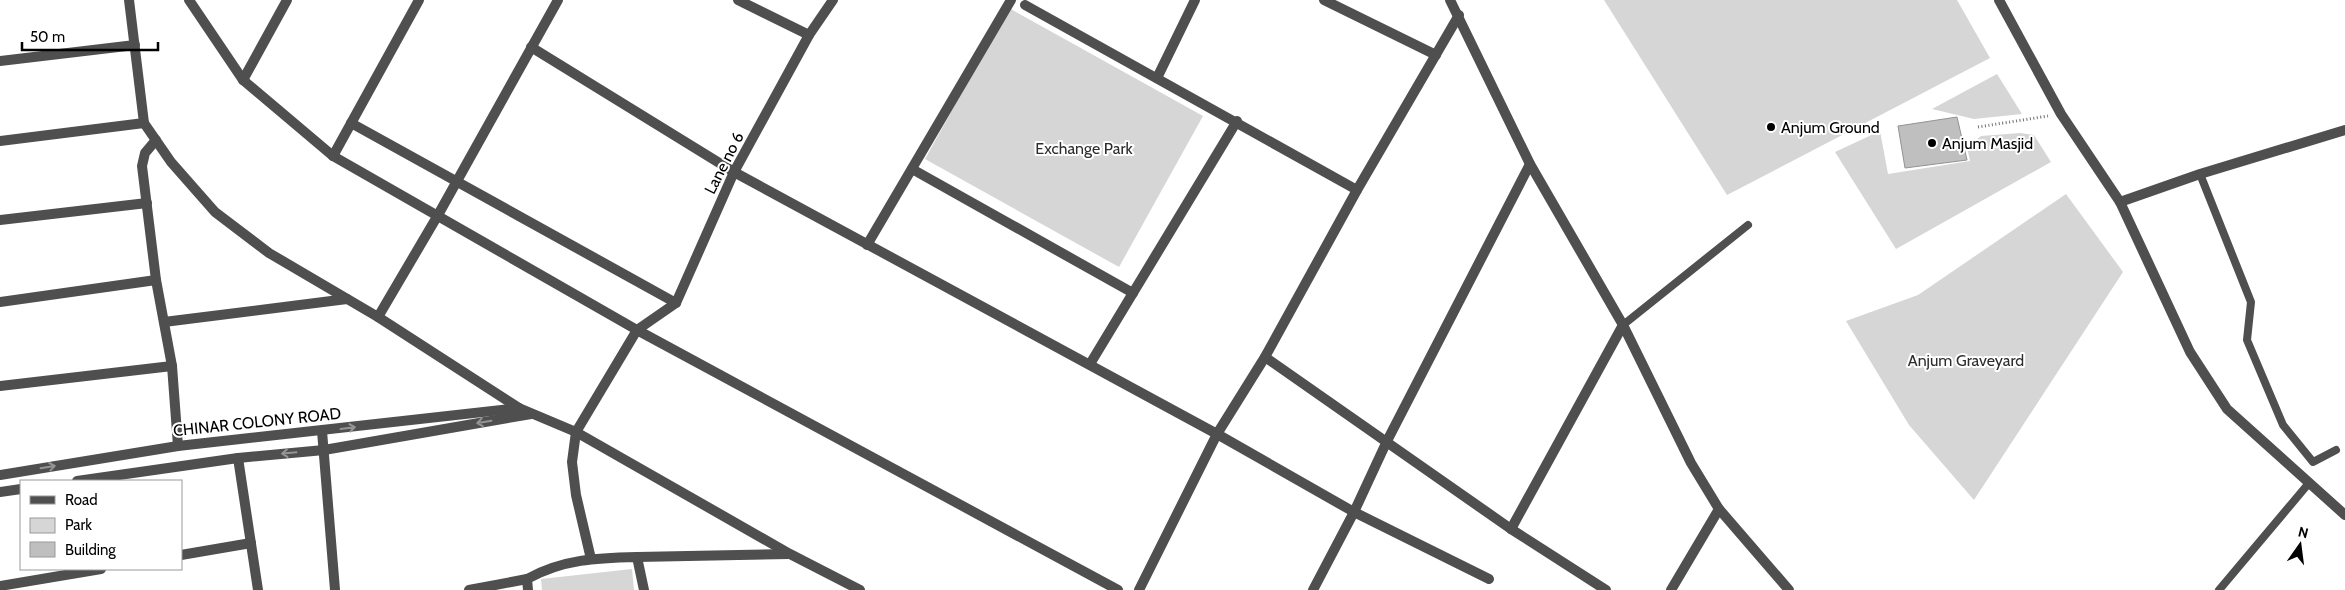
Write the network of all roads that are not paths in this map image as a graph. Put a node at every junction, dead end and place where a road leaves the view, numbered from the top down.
1 (128, 0) edge
2 (189, 0) edge
3 (287, 0) edge
4 (419, 0) edge
5 (558, 0) edge
6 (738, 0) edge
7 (833, 0) edge
8 (1012, 0) edge
9 (1195, 0) edge
10 (1324, 0) edge
11 (1450, 0) edge
12 (1999, 0) edge
13 (1025, 5) dead end
14 (1459, 16) junction
15 (809, 35) junction
16 (134, 45) junction
17 (531, 47) junction
18 (1436, 55) junction
19 (0, 61) edge
20 (1157, 78) junction
21 (243, 80) junction
22 (1237, 122) junction
23 (144, 123) junction
24 (351, 123) junction
25 (2345, 130) edge
26 (156, 140) junction
27 (0, 141) edge
28 (333, 156) junction
29 (1530, 164) junction
30 (912, 169) junction
31 (734, 172) junction
32 (2200, 174) junction
33 (457, 182) junction
34 (1358, 190) junction
35 (2120, 202) junction
36 (147, 203) junction
37 (438, 216) junction
38 (0, 220) edge
39 (1748, 225) dead end
40 (867, 245) junction
41 (156, 280) junction
42 (1133, 293) junction
43 (346, 298) junction
44 (0, 302) edge
45 (676, 302) junction
46 (378, 317) junction
47 (164, 322) junction
48 (1623, 325) junction
49 (637, 330) junction
50 (1265, 357) junction
51 (1090, 364) junction
52 (172, 366) junction
53 (0, 386) edge
54 (519, 408) junction
55 (532, 413) junction
56 (322, 431) junction
57 (576, 432) junction
58 (1217, 434) junction
59 (1387, 440) junction
60 (178, 446) junction
61 (324, 450) junction
62 (2336, 450) dead end
63 (238, 458) junction
64 (0, 475) edge
65 (84, 480) edge
66 (2309, 483) junction
67 (20, 489) edge
68 (0, 492) edge
69 (1719, 509) junction
70 (1354, 512) junction
71 (2345, 515) edge
72 (1510, 529) junction
73 (251, 543) junction
74 (790, 554) junction
75 (182, 555) edge
76 (637, 557) junction
77 (591, 559) junction
78 (95, 570) edge
79 (527, 579) junction
80 (1488, 579) dead end
81 (0, 586) edge
82 (258, 590) edge
83 (335, 590) edge
84 (469, 590) edge
85 (528, 590) edge
86 (644, 590) edge
87 (860, 590) edge
88 (1118, 590) edge
89 (1140, 590) edge
90 (1313, 590) edge
91 (1606, 590) edge
92 (1671, 590) edge
93 (1789, 590) edge
94 (2219, 590) edge

1 - 16 street
2 - 21 street
3 - 21 street
4 - 24 street
5 - 17 street
6 - 15 street
7 - 15 street, Lane no 6
8 - 30 street
9 - 20 street
10 - 18 street
11 - 14 street
12 - 35 street
13 - 20 street
14 - 18 street
14 - 29 street
15 - 31 street, Lane no 6
16 - 19 street
16 - 23 street
17 - 31 street
17 - 33 street
18 - 34 street
20 - 22 street
21 - 28 street
22 - 34 street
22 - 42 street
23 - 26 street
23 - 27 street
24 - 28 street
24 - 33 street
25 - 32 street
26 - 36 street
26 - 43 street
28 - 37 street
29 - 48 street
29 - 59 street
30 - 40 street
30 - 42 street
31 - 40 street
31 - 45 street, Lane no 6
32 - 35 street
32 - 62 lane
33 - 37 street
33 - 45 street
34 - 50 street
35 - 66 street
36 - 38 street
36 - 41 street
37 - 46 street
37 - 49 street
39 - 48 lane
40 - 51 street
41 - 44 street
41 - 47 street
42 - 51 street
43 - 46 street
43 - 47 street
45 - 49 street
46 - 54 street
47 - 52 street
48 - 69 street
48 - 72 street
49 - 57 street
49 - 88 street
50 - 58 street
50 - 59 street
51 - 58 street
52 - 53 street
52 - 60 street
54 - 55 street
56 -> 54 street, CHINAR COLONY ROAD
55 - 57 street
55 -> 61 street, CHINAR COLONY ROAD
56 - 60 street, CHINAR COLONY ROAD
56 - 61 street
57 - 74 street
57 - 77 street
58 - 70 street
58 - 89 street
59 - 70 street
59 - 72 street
64 -> 60 street, CHINAR COLONY ROAD
61 -> 63 street, CHINAR COLONY ROAD
61 - 83 street
63 - 65 street, CHINAR COLONY ROAD
63 - 73 street
66 - 71 street
66 - 94 lane
67 - 68 street
69 - 92 street
69 - 93 street
70 - 80 street
70 - 90 street
72 - 91 street
73 - 75 street
73 - 82 street
74 - 76 street
74 - 87 street
76 - 77 street
76 - 86 street
77 - 79 street
78 - 81 street
79 - 84 street
79 - 85 street

